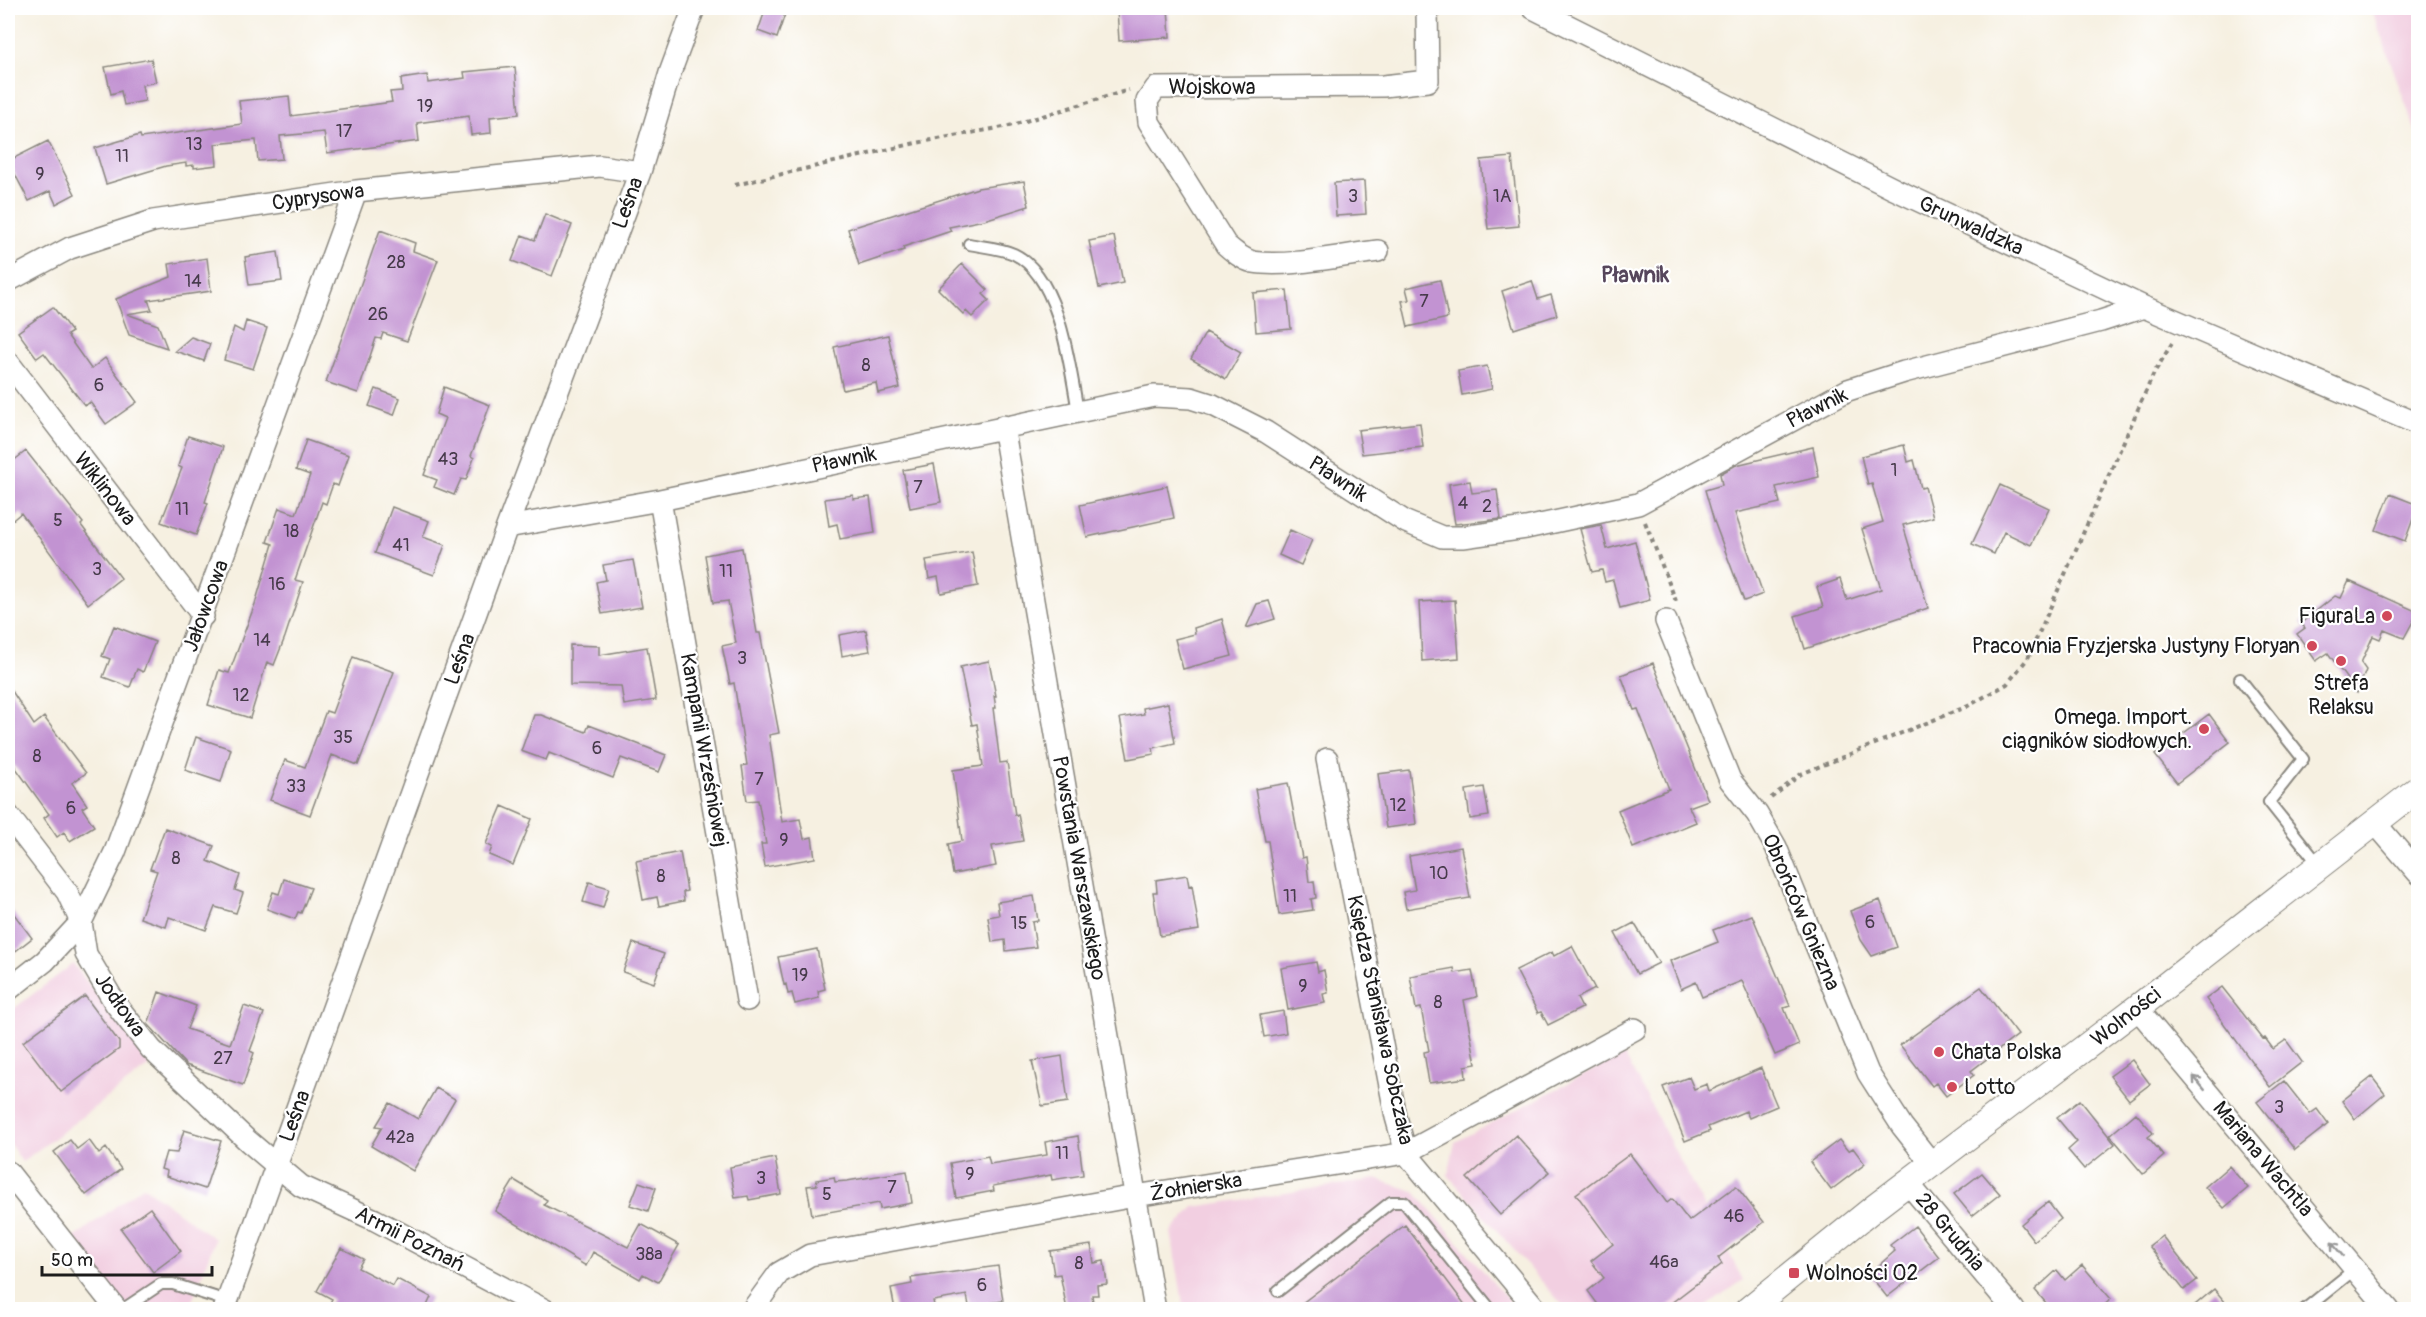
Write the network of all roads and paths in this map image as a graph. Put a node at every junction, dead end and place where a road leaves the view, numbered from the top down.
1 (694, 8) edge
2 (1427, 8) edge
3 (1533, 8) edge
4 (1156, 88) junction
5 (640, 172) junction
6 (735, 185) dead end
7 (356, 191) junction
8 (969, 244) dead end
9 (1378, 251) dead end
10 (8, 281) edge
11 (2144, 307) junction
12 (2184, 324) junction
13 (8, 362) edge
14 (1078, 412) junction
15 (2418, 424) edge
16 (1003, 426) junction
17 (660, 500) junction
18 (1638, 504) junction
19 (507, 527) junction
20 (203, 616) junction
21 (1666, 621) joint
22 (2240, 679) dead end
23 (1327, 759) dead end
24 (2418, 789) edge
25 (1757, 813) junction
26 (8, 814) edge
27 (2375, 823) junction
28 (2320, 866) junction
29 (2418, 873) edge
30 (81, 922) junction
31 (8, 990) edge
32 (747, 1000) dead end
33 (2137, 1008) junction
34 (1635, 1029) dead end
35 (1407, 1153) junction
36 (1932, 1164) junction
37 (277, 1166) junction
38 (11, 1183) edge
39 (1908, 1183) junction
40 (1135, 1196) junction
41 (2355, 1269) junction
42 (1278, 1291) dead end
43 (225, 1305) edge
44 (117, 1310) edge
45 (122, 1310) edge
46 (544, 1310) edge
47 (752, 1310) edge
48 (1155, 1310) edge
49 (1491, 1310) edge
50 (1537, 1310) edge
51 (1748, 1310) edge
52 (2014, 1310) edge
53 (2304, 1310) edge
54 (2388, 1310) edge

1 - 5 street, Leśna
2 - 4 street, Wojskowa
3 - 11 street, Grunwaldzka
4 - 6 path
4 - 9 street, Wojskowa
5 - 7 street, Cyprysowa
5 - 19 street, Leśna
7 - 10 street, Cyprysowa
7 - 20 street, Jałowcowa
8 - 14 lane
11 - 12 street, Grunwaldzka
11 - 18 street, Pławnik
12 - 15 street, Grunwaldzka
12 - 25 path
13 - 20 street, Wiklinowa
14 - 16 street, Pławnik
14 - 18 street, Pławnik
16 - 17 street, Pławnik
16 - 40 street, Powstania Warszawskiego
17 - 19 street, Pławnik
17 - 32 street, Kampanii Wrześniowej
18 - 21 path
19 - 37 street, Leśna
20 - 30 street, Jałowcowa
21 - 25 street, Obrońców Gniezna
22 - 28 lane
23 - 35 street, Księdza Stanisława Sobczaka
24 - 27 street, Wolności
25 - 36 street, Obrońców Gniezna
26 - 30 street, Jodłowa
27 - 28 street, Wolności
27 - 29 street
28 - 33 street, Wolności
30 - 31 street, Jałowcowa
30 - 37 street, Jodłowa
33 - 36 street, Wolności
41 -> 33 street, Mariana Wachtla
34 - 35 street, Żołnierska
35 - 40 street, Żołnierska
35 - 50 street, Księdza Stanisława Sobczaka
36 - 39 street, Wolności
37 - 43 street, Leśna
37 - 46 street, Armii Poznań
38 - 44 street
39 - 51 street, Wolności
39 - 52 street, 28 Grudnia
40 - 47 street, Żołnierska
40 - 48 street, Powstania Warszawskiego
41 - 53 lane
41 - 54 street, Mariana Wachtla
42 - 49 lane
43 - 45 lane

